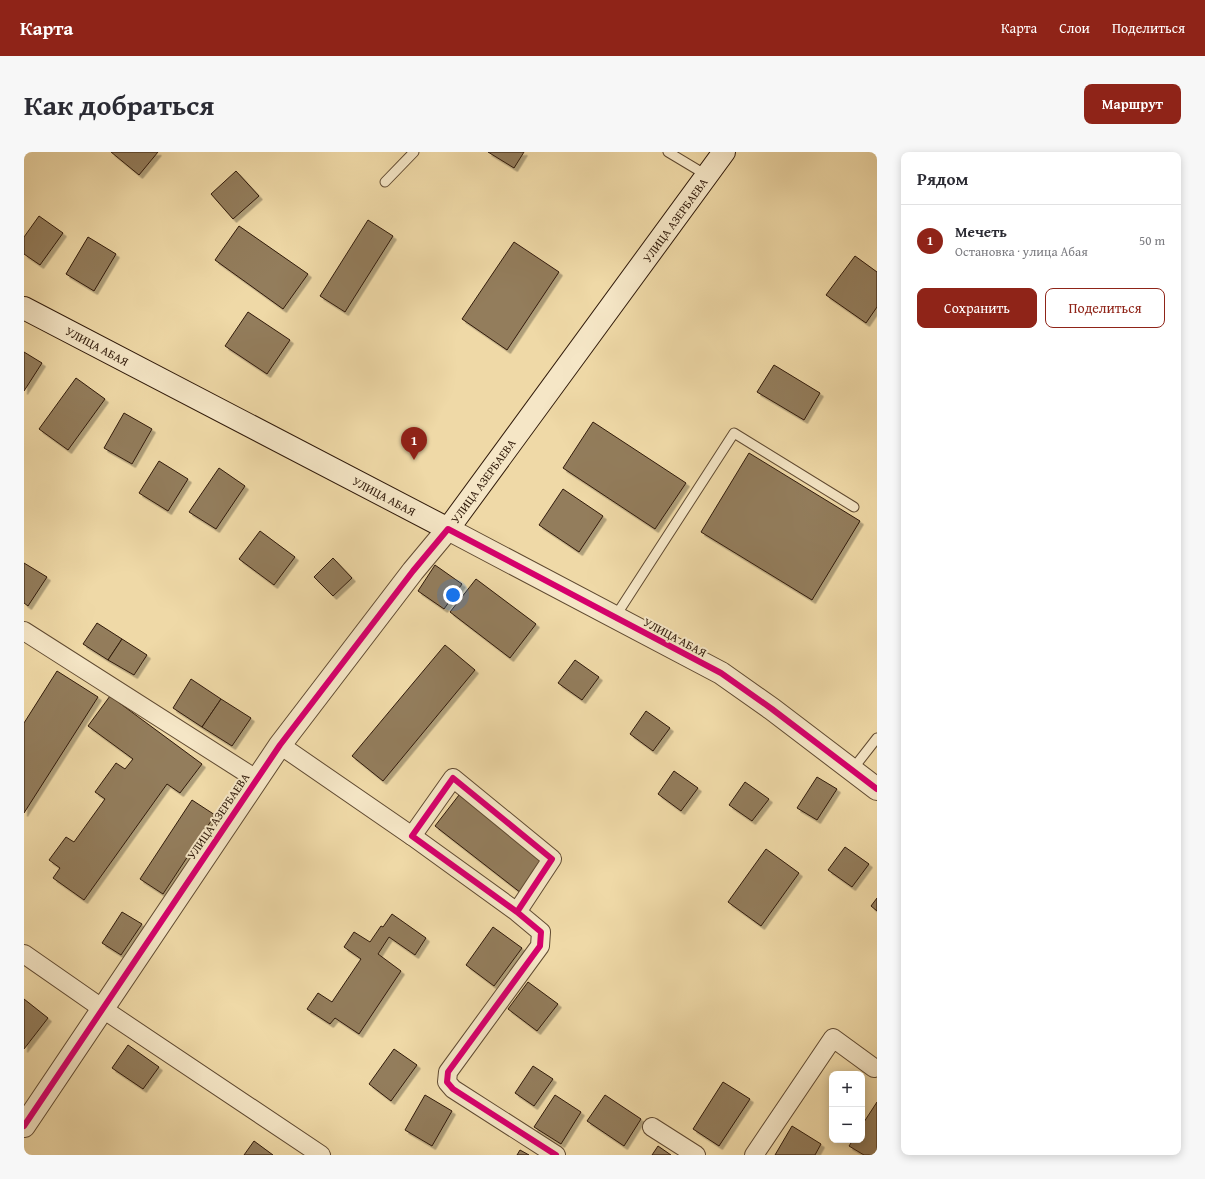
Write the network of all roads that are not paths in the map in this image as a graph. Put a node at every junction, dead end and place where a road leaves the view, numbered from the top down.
1 (414, 152) edge
2 (668, 152) edge
3 (724, 152) edge
4 (708, 176) junction
5 (385, 182) dead end
6 (24, 308) edge
7 (854, 507) dead end
8 (448, 529) junction
9 (615, 617) junction
10 (24, 630) edge
11 (877, 738) edge
12 (280, 745) junction
13 (852, 770) junction
14 (256, 779) junction
15 (877, 789) edge
16 (412, 836) junction
17 (517, 912) junction
18 (24, 954) edge
19 (103, 1009) junction
20 (874, 1068) dead end
21 (24, 1126) edge
22 (652, 1127) dead end
23 (321, 1155) edge
24 (556, 1155) edge
25 (696, 1155) edge
26 (754, 1155) edge

1 - 5 lane
2 - 4 lane
3 - 4 street, УЛИЦА АЗЕРБАЕВА
4 - 8 street, УЛИЦА АЗЕРБАЕВА
6 - 8 street, УЛИЦА АБАЯ
7 - 9 lane
8 - 9 street, УЛИЦА АБАЯ
8 - 12 street, УЛИЦА АЗЕРБАЕВА
9 - 13 street, УЛИЦА АБАЯ
10 - 14 street
11 - 13 lane
12 - 14 street, УЛИЦА АЗЕРБАЕВА
12 - 16 street
13 - 15 street, УЛИЦА АБАЯ
14 - 19 street, УЛИЦА АЗЕРБАЕВА
16 - 17 street
16 - 17 street
17 - 24 street
18 - 19 street
19 - 21 street, УЛИЦА АЗЕРБАЕВА
19 - 23 street
20 - 26 street
22 - 25 street

